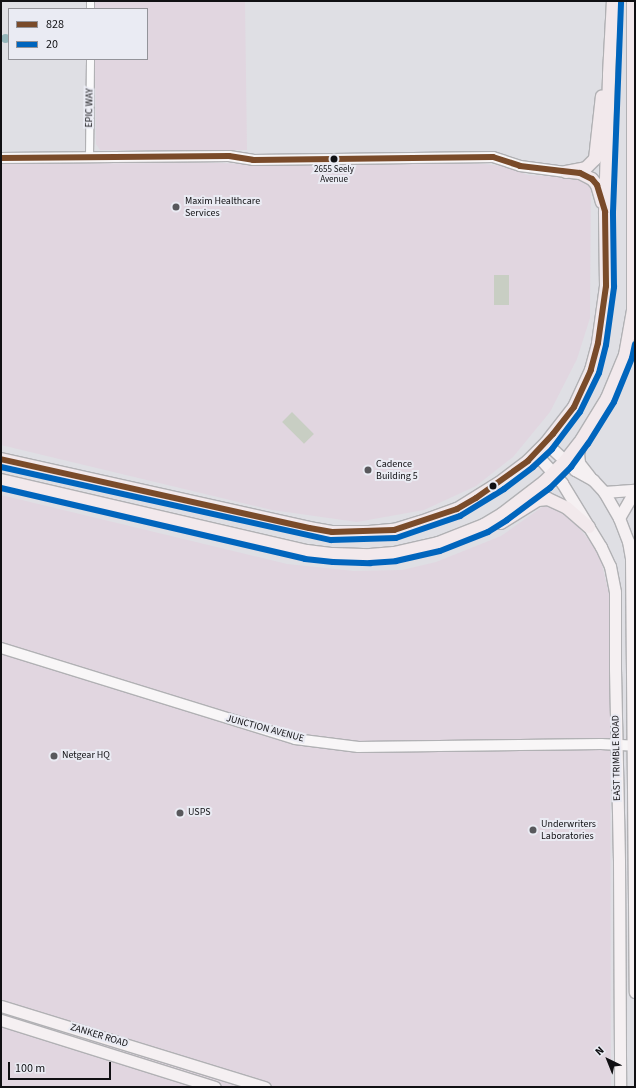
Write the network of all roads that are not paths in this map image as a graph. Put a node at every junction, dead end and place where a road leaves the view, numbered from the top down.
1 (633, 1) edge
2 (613, 7) edge
3 (90, 60) edge
4 (609, 74) junction
5 (633, 119) edge
6 (89, 156) junction
7 (1, 158) edge
8 (566, 172) junction
9 (605, 212) junction
10 (634, 238) edge
11 (582, 439) junction
12 (546, 443) junction
13 (536, 454) junction
14 (1, 459) edge
15 (565, 461) junction
16 (554, 472) junction
17 (1, 480) edge
18 (593, 480) junction
19 (604, 492) junction
20 (619, 518) junction
21 (484, 524) junction
22 (589, 527) junction
23 (1, 648) edge
24 (617, 745) junction
25 (634, 746) edge
26 (635, 816) edge
27 (634, 828) junction
28 (635, 992) edge
29 (1, 1006) edge
30 (1, 1020) edge
31 (215, 1087) edge
32 (265, 1087) edge
33 (620, 1087) edge

1 - 5 highway
2 - 4 highway
3 - 6 street, EPIC WAY
4 - 8 highway
4 - 9 highway
5 - 10 highway
6 - 7 main road
6 - 8 main road
8 - 9 highway
9 - 12 highway
10 - 11 highway
11 - 15 highway
11 - 18 main road, EAST TRIMBLE ROAD
12 - 13 highway
12 - 15 main road, EAST TRIMBLE ROAD
13 - 14 highway
13 - 16 main road, EAST TRIMBLE ROAD
15 - 16 highway
15 - 18 main road, EAST TRIMBLE ROAD
16 - 21 highway
16 - 22 main road, EAST TRIMBLE ROAD
17 - 21 highway
18 - 19 main road, EAST TRIMBLE ROAD
19 - 20 main road, EAST TRIMBLE ROAD
19 - 20 main road
20 - 25 main road, EAST TRIMBLE ROAD
21 - 22 highway
22 - 24 main road, EAST TRIMBLE ROAD
23 - 24 main road, JUNCTION AVENUE
24 - 25 main road, JUNCTION AVENUE
24 - 33 main road, EAST TRIMBLE ROAD
25 - 27 main road, EAST TRIMBLE ROAD
26 - 27 main road
27 - 28 main road, EAST TRIMBLE ROAD
29 - 32 main road, ZANKER ROAD
30 - 31 main road, ZANKER ROAD

